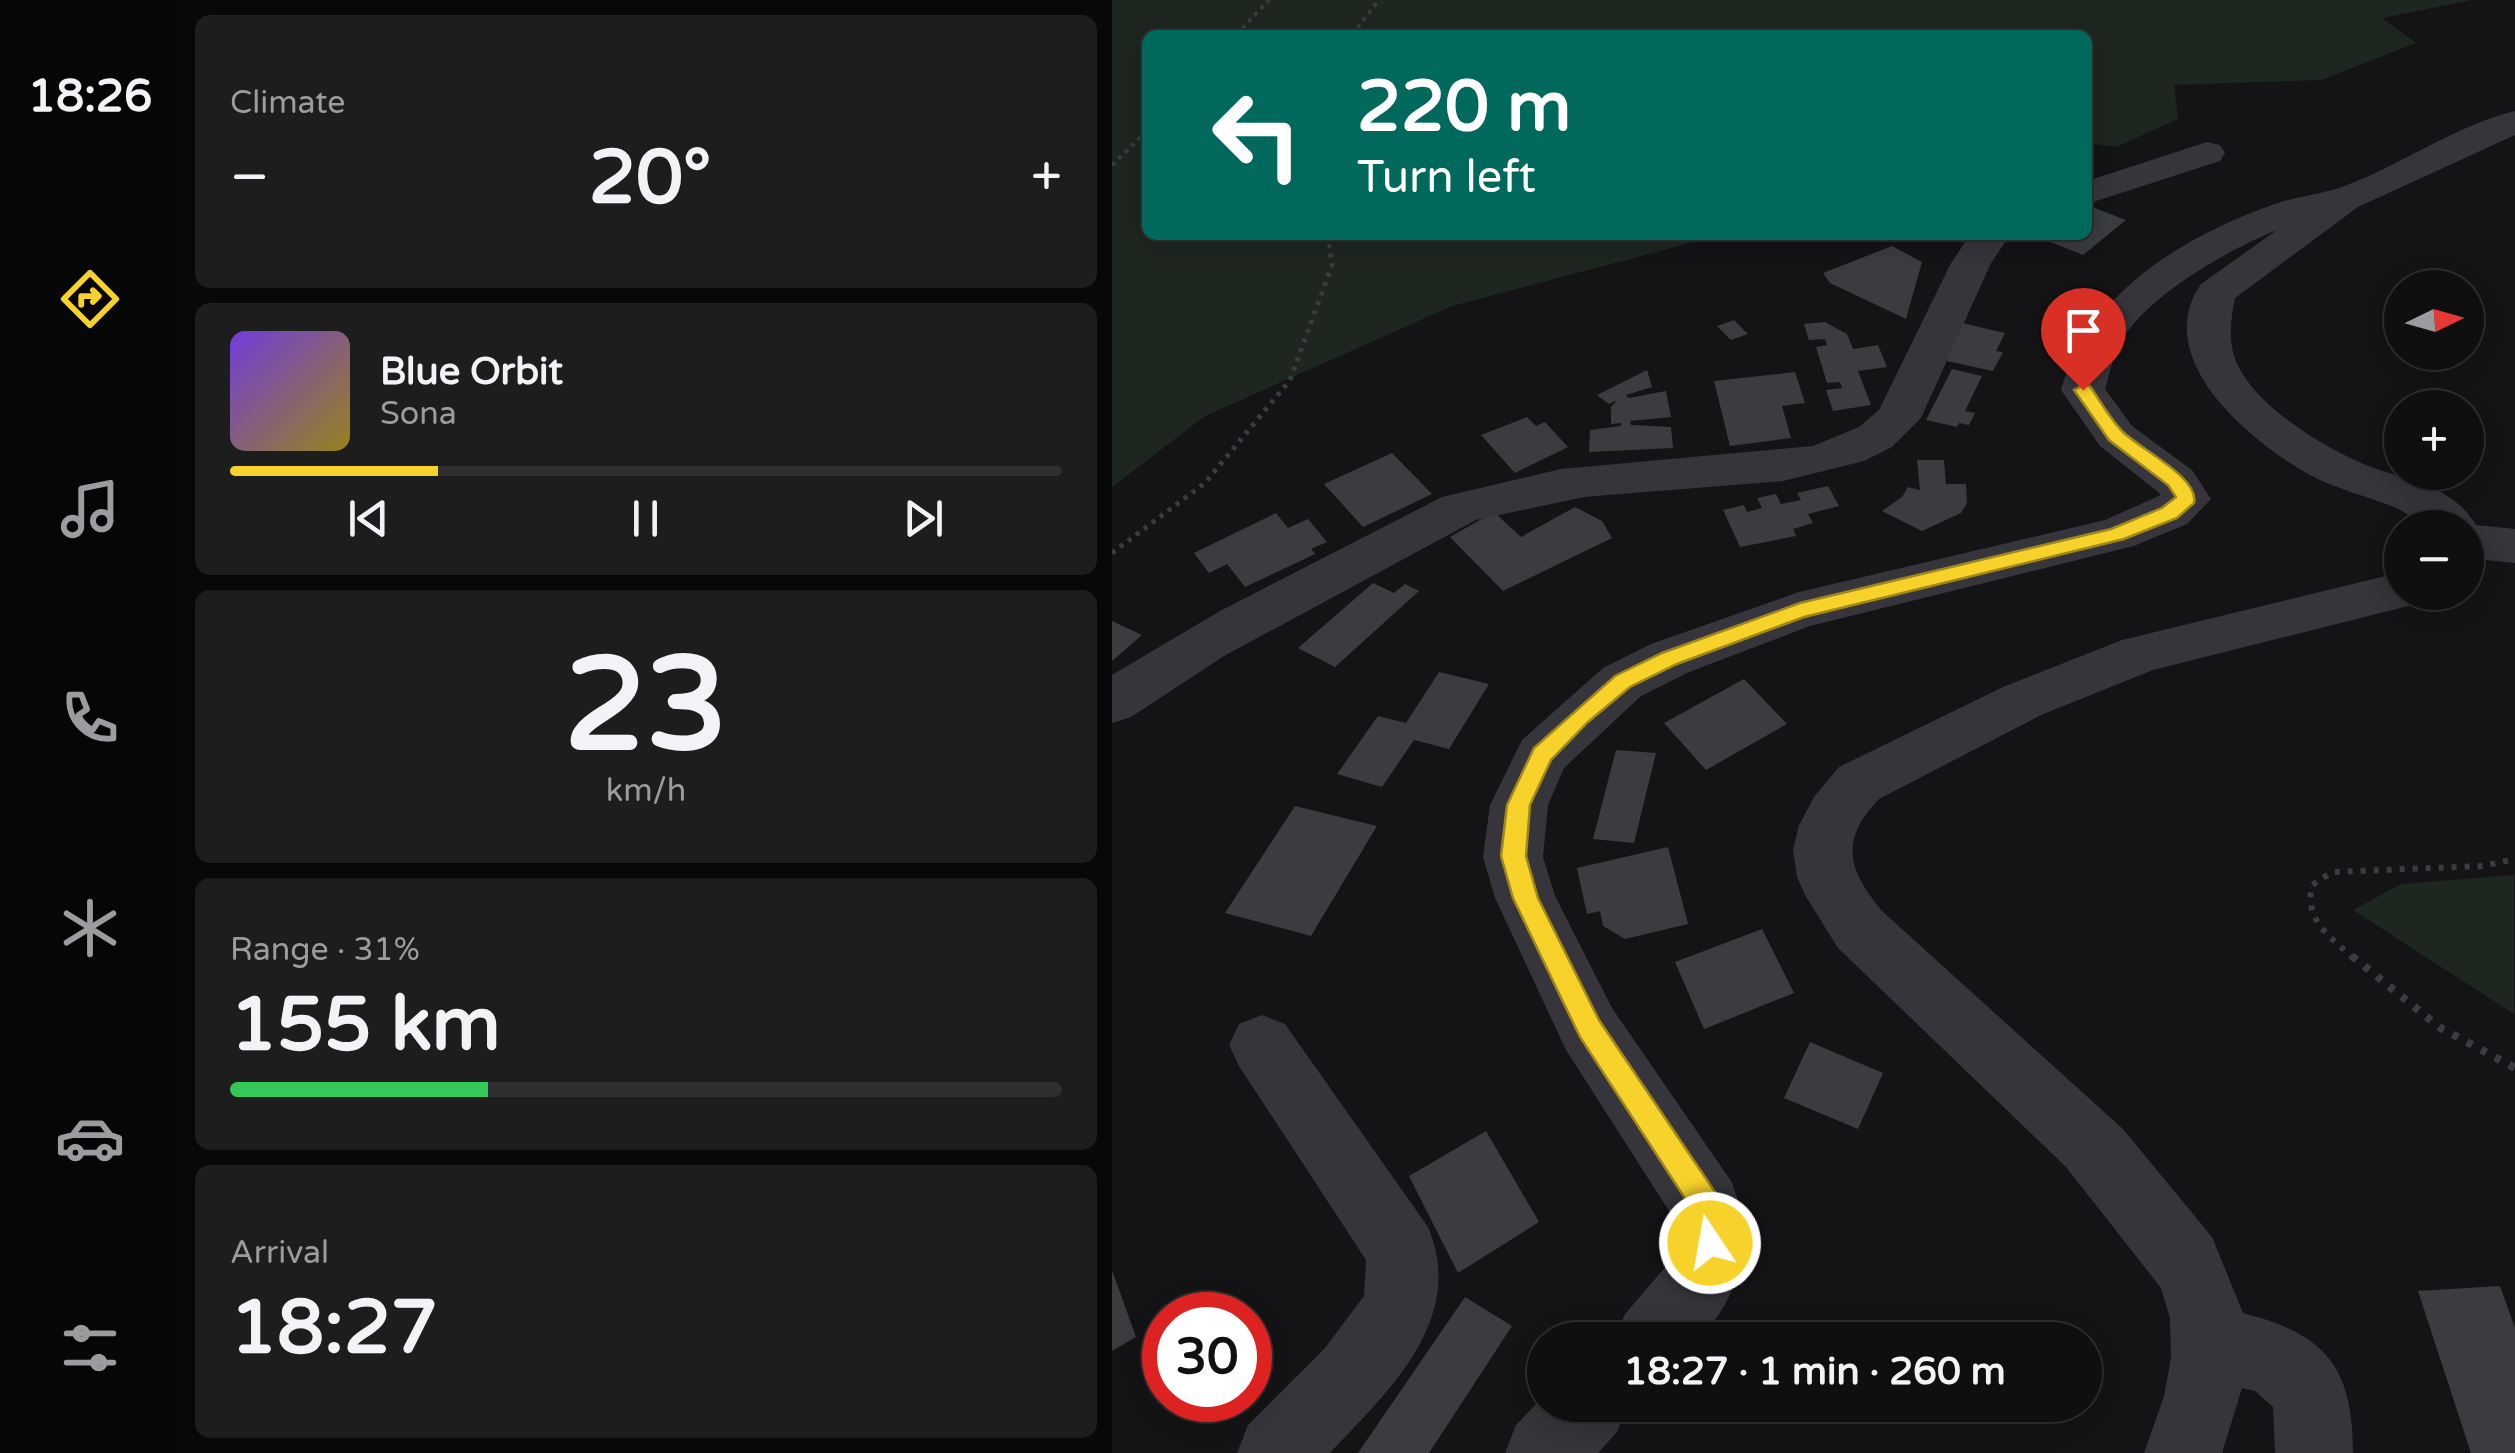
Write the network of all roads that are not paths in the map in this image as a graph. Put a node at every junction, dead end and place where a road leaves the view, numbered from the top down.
1 (2514, 121) edge
2 (2207, 154) dead end
3 (2092, 192) edge
4 (2345, 199) junction
5 (1986, 240) edge
6 (2441, 510) edge
7 (2484, 543) edge
8 (2514, 546) edge
9 (2384, 594) edge
10 (1112, 704) edge
11 (1262, 1045) dead end
12 (1666, 1322) edge
13 (2210, 1343) junction
14 (1574, 1422) edge
15 (1276, 1453) edge
16 (1544, 1453) edge
17 (2183, 1453) edge
18 (2314, 1453) edge

1 - 4 street
2 - 3 street
4 - 6 street
4 - 12 street
5 - 10 street
7 - 8 street
9 - 13 street
11 - 15 street
13 - 17 street
13 - 18 street
14 - 16 street

